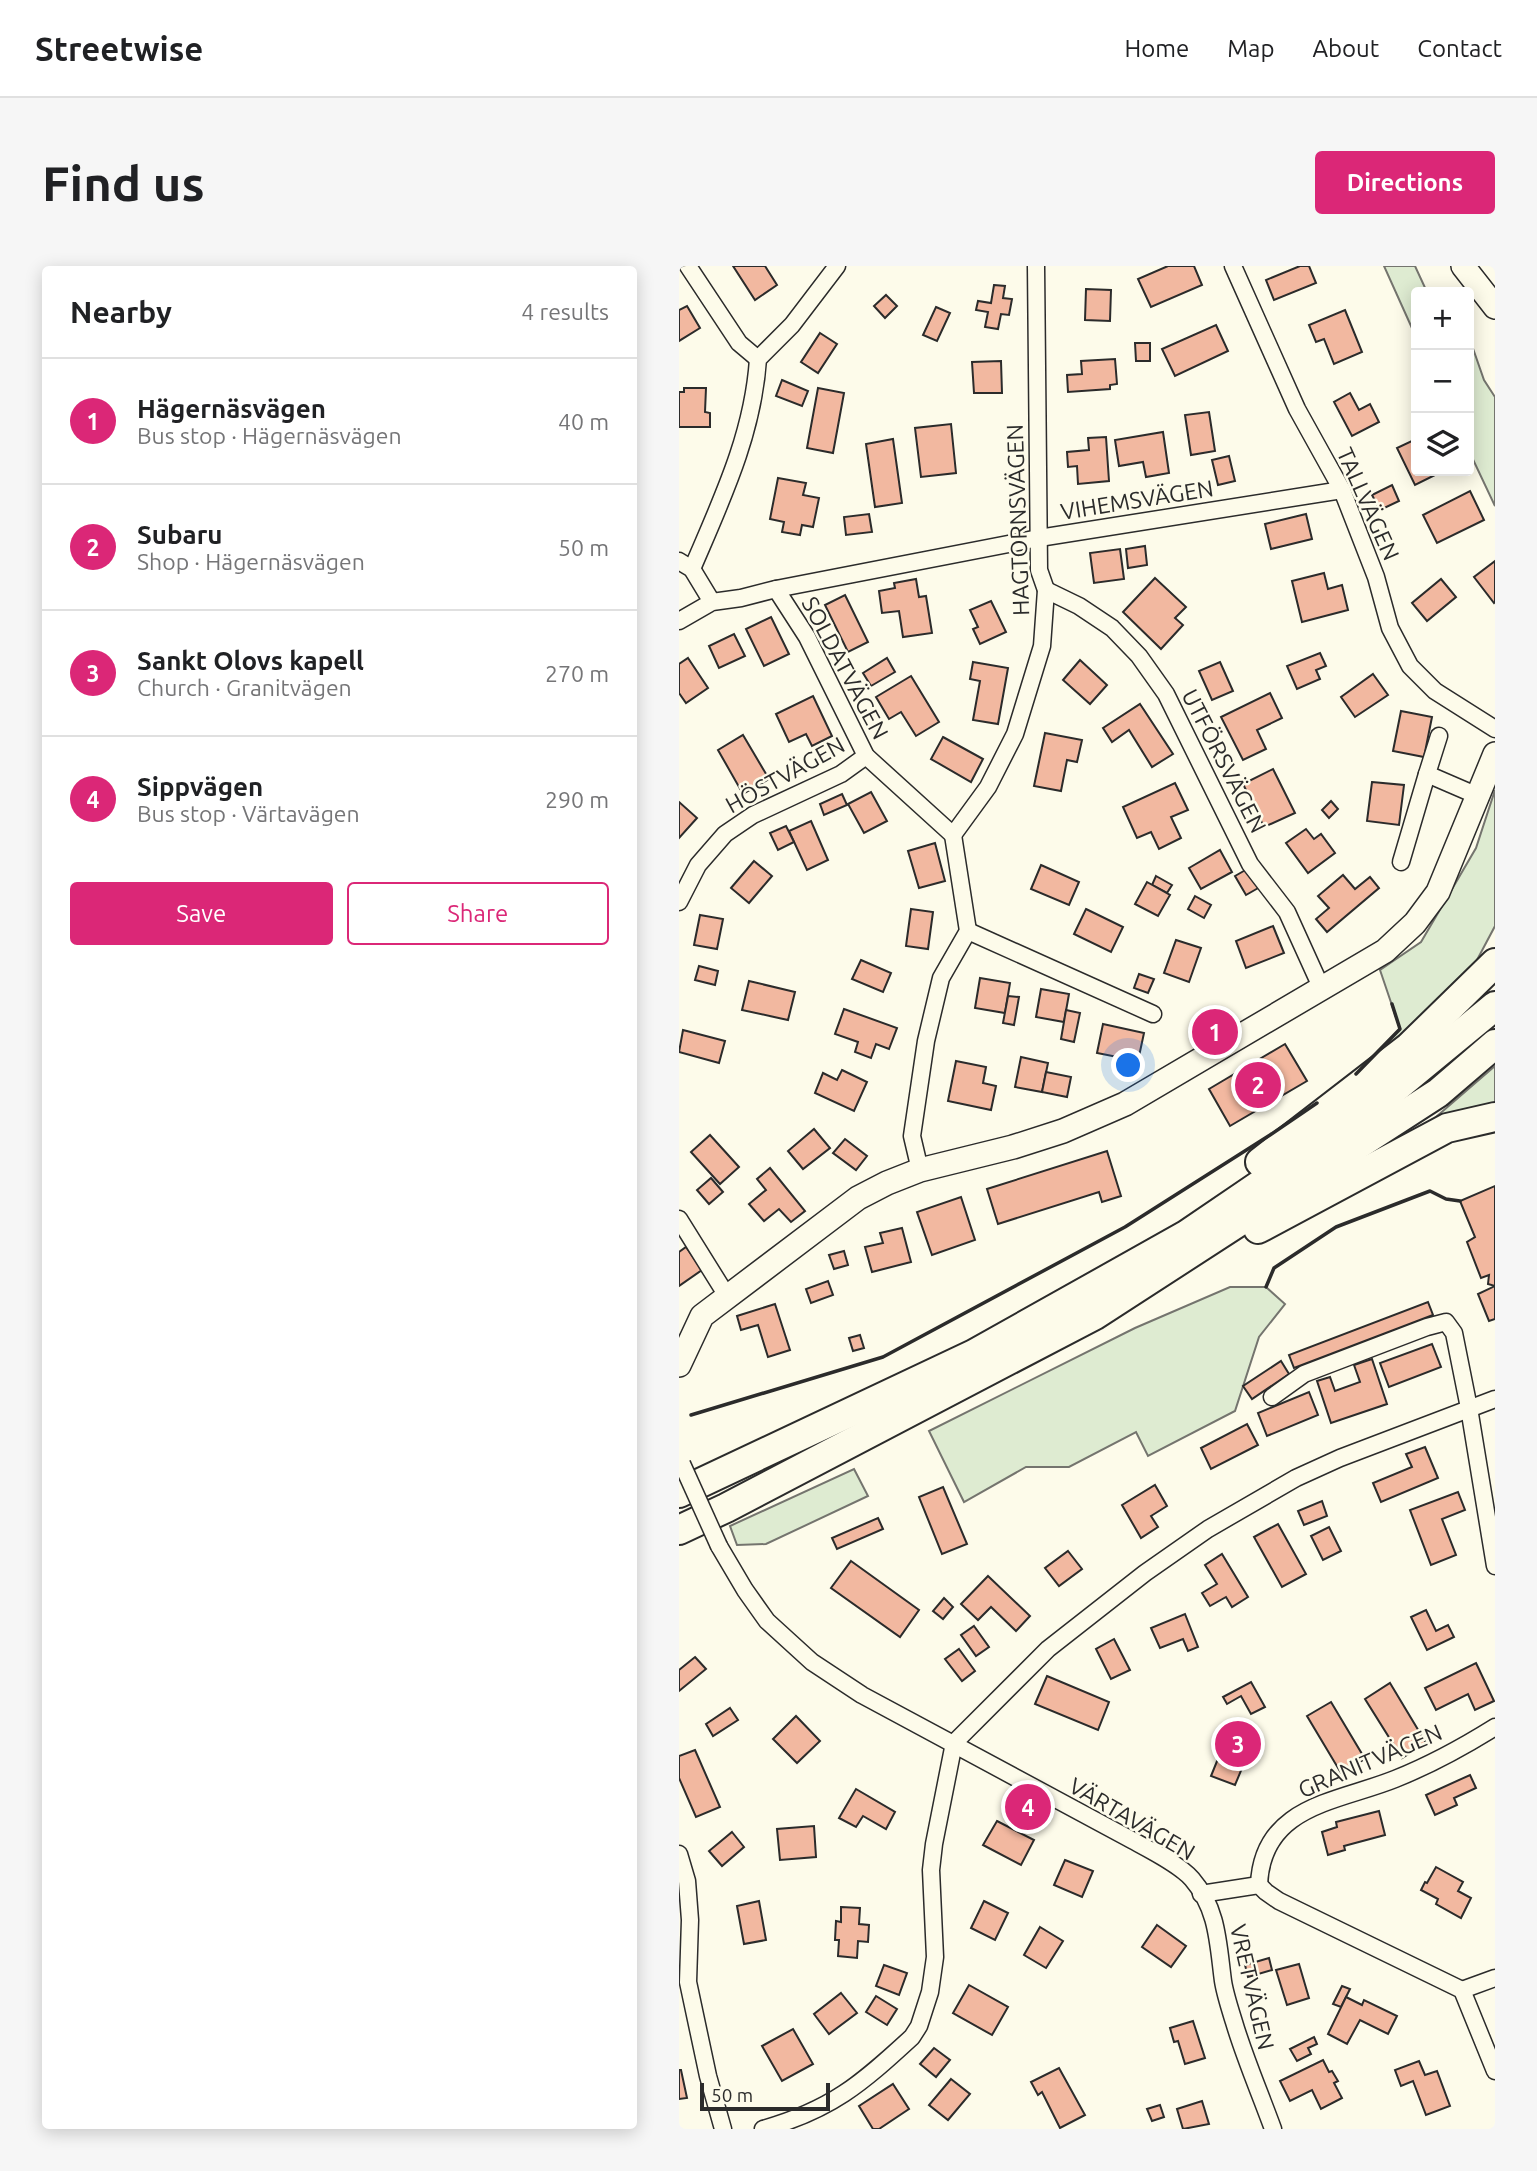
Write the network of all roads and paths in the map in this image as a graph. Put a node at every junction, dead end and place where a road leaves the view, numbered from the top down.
1 (688, 266) edge
2 (837, 266) edge
3 (1036, 266) edge
4 (1233, 266) edge
5 (1463, 266) edge
6 (1495, 307) edge
7 (758, 359) junction
8 (1342, 490) junction
9 (1039, 538) junction
10 (685, 565) edge
11 (776, 589) junction
12 (1046, 590) junction
13 (712, 603) junction
14 (679, 621) edge
15 (1495, 729) edge
16 (1439, 736) dead end
17 (1495, 754) edge
18 (866, 756) junction
19 (1427, 774) junction
20 (1478, 796) junction
21 (953, 835) junction
22 (1401, 862) dead end
23 (679, 902) edge
24 (968, 931) junction
25 (1495, 963) edge
26 (1321, 988) junction
27 (1495, 1006) edge
28 (1153, 1014) dead end
29 (1495, 1044) edge
30 (1495, 1117) edge
31 (921, 1170) junction
32 (679, 1219) edge
33 (1186, 1234) junction
34 (727, 1296) junction
35 (1095, 1315) junction
36 (679, 1365) edge
37 (1272, 1397) dead end
38 (1495, 1399) edge
39 (1469, 1408) junction
40 (680, 1461) edge
41 (679, 1493) edge
42 (679, 1530) edge
43 (1495, 1566) edge
44 (1495, 1727) edge
45 (954, 1744) junction
46 (679, 1854) edge
47 (1259, 1885) junction
48 (1201, 1894) junction
49 (1495, 1978) edge
50 (1462, 1990) junction
51 (1495, 2071) edge
52 (723, 2129) edge
53 (763, 2129) edge
54 (1273, 2129) edge

1 - 7 street
2 - 7 street
3 - 9 street, HAGTORNSVÄGEN
4 - 8 street, TALLVÄGEN
5 - 6 street
7 - 10 street
8 - 9 street, VIHEMSVÄGEN
8 - 15 street, TALLVÄGEN
9 - 11 street, VIHEMSVÄGEN
9 - 12 street, HAGTORNSVÄGEN
10 - 13 street
11 - 13 street, SOLDATVÄGEN
11 - 18 street, SOLDATVÄGEN
12 - 21 street, HAGTORNSVÄGEN
12 - 26 street, UTFÖRSVÄGEN
13 - 14 street, SOLDATVÄGEN
16 - 19 street
17 - 20 street
18 - 21 street, SOLDATVÄGEN
18 - 23 street, HÖSTVÄGEN
19 - 20 street
19 - 22 street
20 - 26 street
21 - 24 street
24 - 28 street
24 - 31 street
25 - 33 highway
26 - 31 street
27 - 33 highway
29 - 35 highway
30 - 35 highway
31 - 34 street
32 - 34 street
33 - 41 highway
34 - 36 street
35 - 42 highway
37 - 39 street
38 - 39 street
39 - 43 street
39 - 45 street
40 - 45 street, VÄRTAVÄGEN, bridge
44 - 47 street, GRANITVÄGEN
45 - 48 street, VÄRTAVÄGEN
45 - 53 street
46 - 52 street
47 - 48 street, VÄRTAVÄGEN
47 - 50 street
48 - 54 street, VRETVÄGEN
49 - 50 street
50 - 51 street

